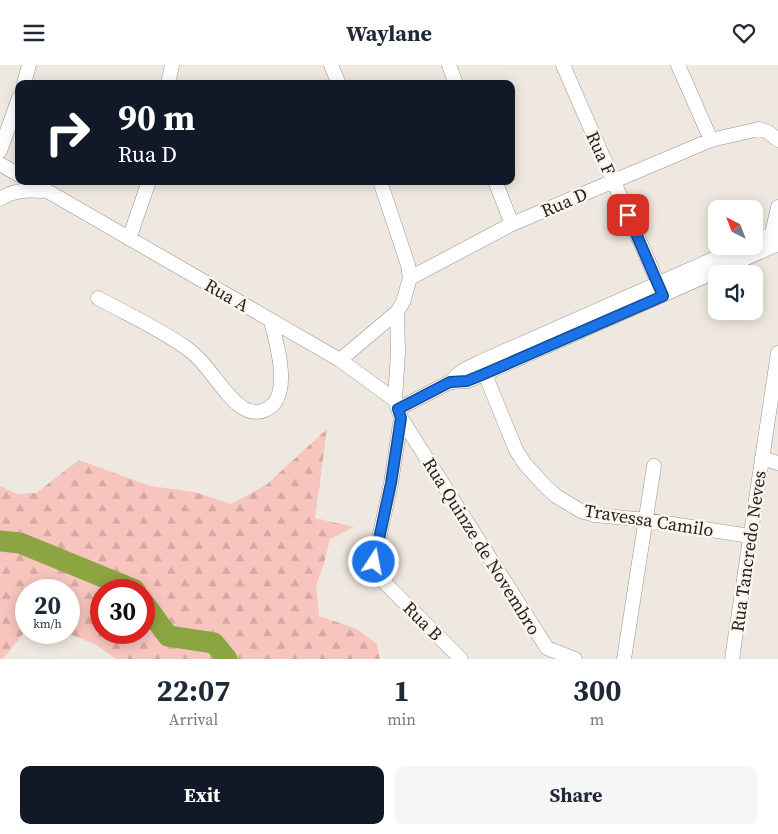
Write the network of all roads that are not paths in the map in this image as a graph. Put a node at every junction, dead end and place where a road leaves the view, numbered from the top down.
1 (29, 65) edge
2 (172, 65) edge
3 (331, 65) edge
4 (449, 65) edge
5 (563, 65) edge
6 (678, 65) edge
7 (25, 80) edge
8 (169, 80) edge
9 (337, 80) edge
10 (455, 80) edge
11 (15, 110) edge
12 (711, 140) junction
13 (778, 140) edge
14 (0, 151) edge
15 (0, 164) edge
16 (15, 173) edge
17 (613, 181) junction
18 (36, 185) edge
19 (151, 185) edge
20 (381, 185) edge
21 (497, 185) edge
22 (47, 192) junction
23 (0, 199) edge
24 (778, 207) edge
25 (512, 225) junction
26 (129, 239) junction
27 (775, 239) edge
28 (726, 255) edge
29 (410, 278) junction
30 (660, 289) junction
31 (98, 298) dead end
32 (397, 312) junction
33 (271, 321) junction
34 (778, 353) edge
35 (340, 360) junction
36 (482, 368) junction
37 (398, 409) junction
38 (762, 458) junction
39 (778, 463) edge
40 (654, 466) dead end
41 (646, 520) junction
42 (750, 537) junction
43 (543, 654) edge
44 (460, 659) edge
45 (575, 659) edge
46 (624, 659) edge
47 (732, 659) edge

1 - 7 street
2 - 8 street
3 - 9 street
4 - 10 street
5 - 17 street, Rua F
6 - 12 street
11 - 14 street
12 - 13 street, Rua D
12 - 17 street, Rua D
15 - 16 street
17 - 25 street, Rua D
17 - 30 street, Rua F
18 - 22 street, Rua A
19 - 26 street
20 - 29 street, Rua B
21 - 25 street
22 - 23 street
22 - 26 street, Rua A
24 - 27 street
25 - 29 street, Rua D
26 - 33 street, Rua A
27 - 30 street
28 - 30 street
29 - 32 street, Rua B
30 - 36 street
31 - 33 street
32 - 35 street
32 - 37 street, Rua B
33 - 35 street, Rua A
34 - 38 street, Rua Tancredo Neves
35 - 37 street, Rua A
36 - 37 street
36 - 41 street, Travessa Camilo
37 - 43 street, Rua Quinze de Novembro
37 - 44 street, Rua B
38 - 39 street
38 - 42 street, Rua Tancredo Neves
40 - 41 street
41 - 42 street, Travessa Camilo
41 - 46 street
42 - 47 street, Rua Tancredo Neves
43 - 45 street, Rua Quinze de Novembro

